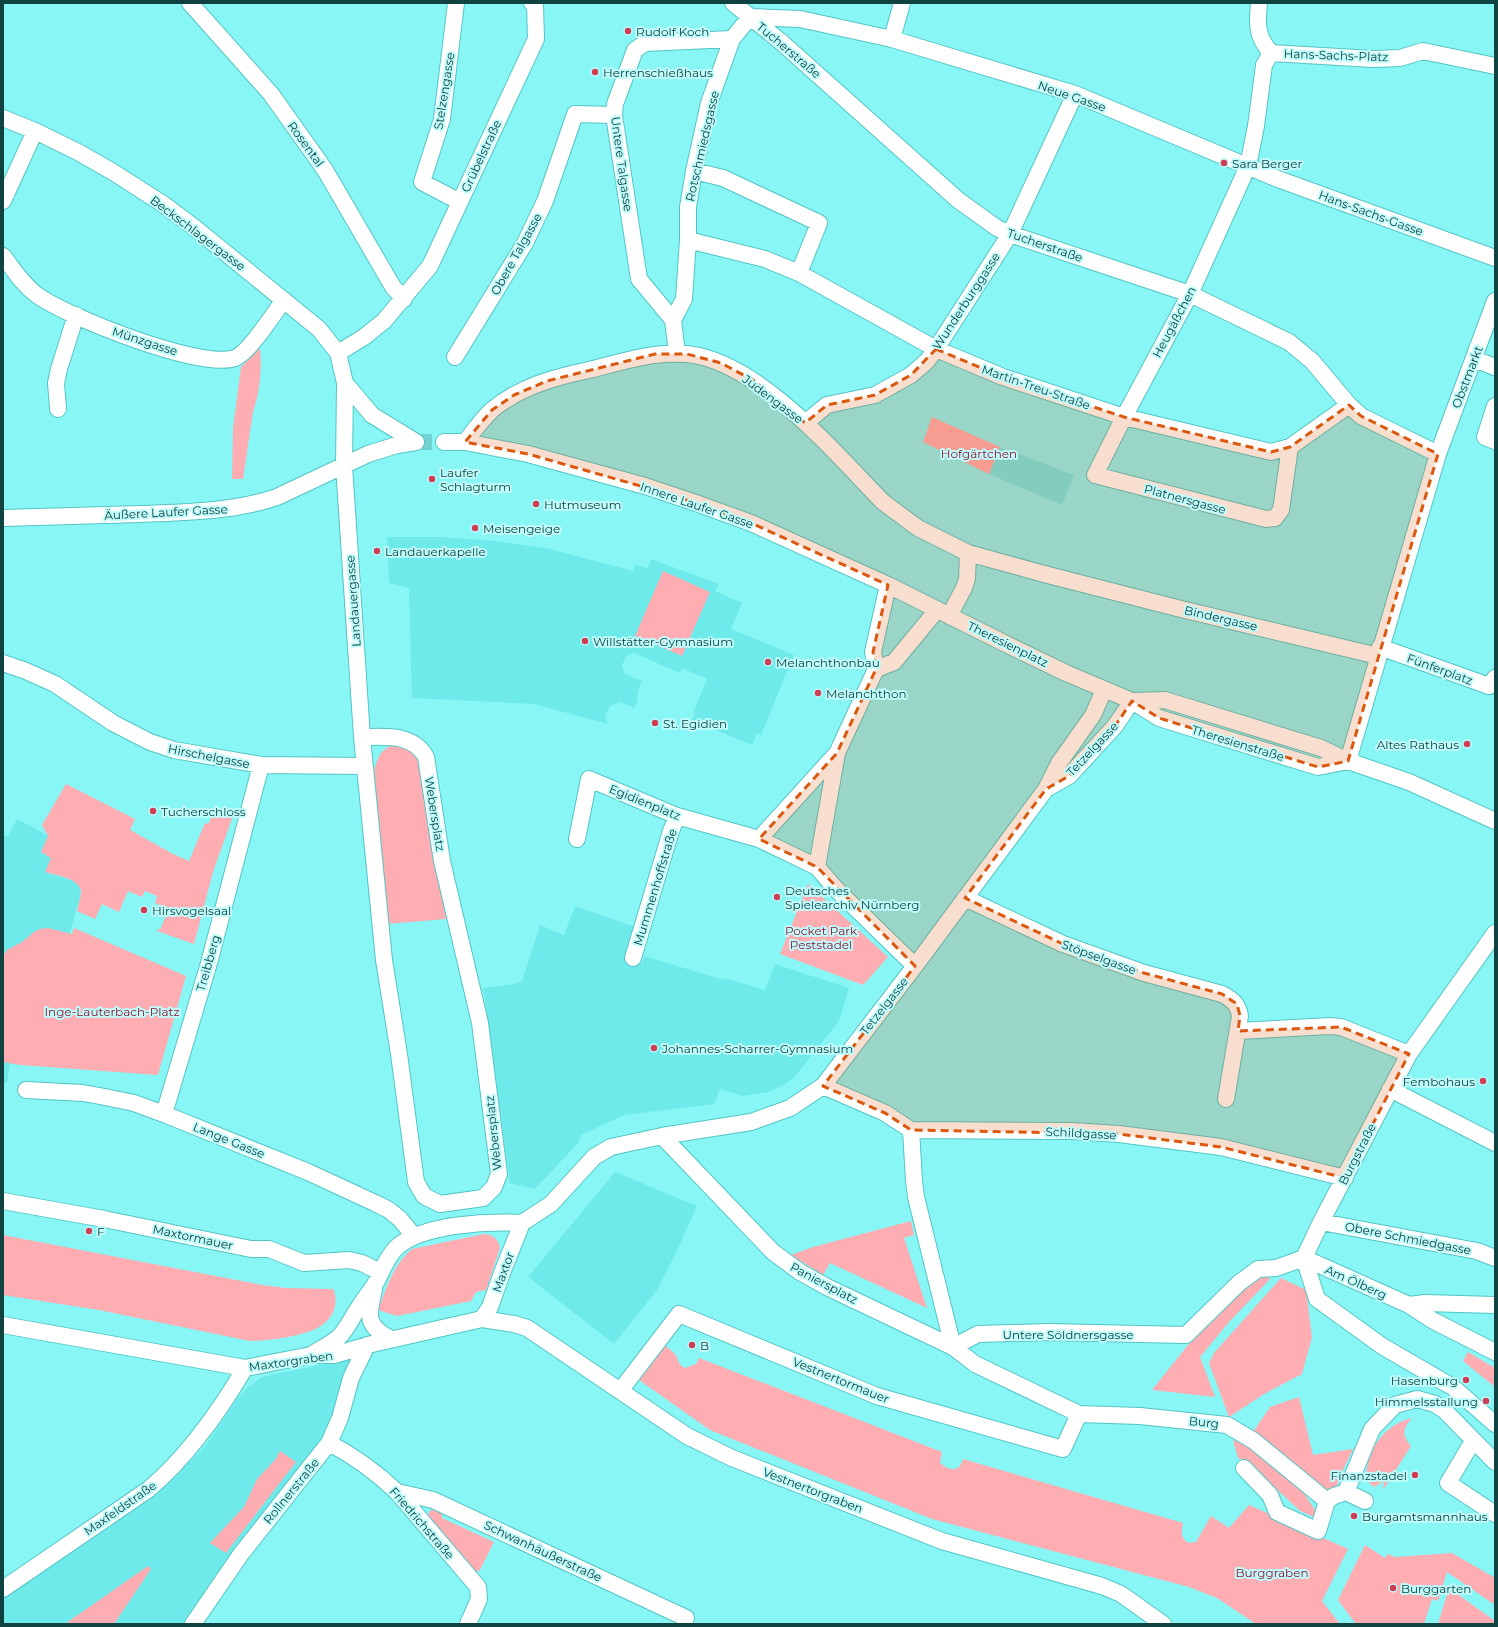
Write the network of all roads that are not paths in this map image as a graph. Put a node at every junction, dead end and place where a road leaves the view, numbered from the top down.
1 (190, 3) edge
2 (456, 3) edge
3 (733, 3) edge
4 (902, 3) edge
5 (1259, 3) edge
6 (534, 4) edge
7 (750, 17) junction
8 (732, 39) junction
9 (892, 39) junction
10 (1271, 53) junction
11 (1495, 66) edge
12 (1075, 94) junction
13 (614, 115) junction
14 (8, 120) edge
15 (35, 131) junction
16 (1248, 166) junction
17 (694, 171) junction
18 (3, 201) edge
19 (460, 202) junction
20 (1010, 234) junction
21 (688, 240) junction
22 (3, 256) edge
23 (1495, 258) edge
24 (799, 273) junction
25 (1190, 294) junction
26 (404, 299) junction
27 (284, 300) junction
28 (1495, 301) edge
29 (76, 315) junction
30 (673, 320) junction
31 (936, 349) junction
32 (338, 353) junction
33 (677, 354) junction
34 (455, 357) dead end
35 (1474, 359) junction
36 (1495, 367) edge
37 (345, 383) junction
38 (1349, 406) junction
39 (1495, 406) edge
40 (58, 409) dead end
41 (1124, 417) junction
42 (805, 423) junction
43 (1490, 439) edge
44 (444, 442) tunnel mouth
45 (465, 442) junction
46 (1290, 447) junction
47 (1438, 454) junction
48 (344, 466) junction
49 (1095, 474) joint
50 (3, 518) edge
51 (968, 553) junction
52 (888, 585) junction
53 (943, 613) junction
54 (1379, 652) junction
55 (3, 663) edge
56 (876, 669) junction
57 (1066, 673) joint
58 (1495, 678) edge
59 (1104, 690) junction
60 (1132, 701) junction
61 (362, 737) junction
62 (1286, 737) junction
63 (837, 753) junction
64 (1280, 756) junction
65 (1348, 760) junction
66 (262, 766) junction
67 (365, 766) junction
68 (1046, 789) junction
69 (677, 816) junction
70 (1495, 821) edge
71 (578, 839) dead end
72 (760, 839) junction
73 (817, 867) junction
74 (965, 898) junction
75 (1495, 933) edge
76 (633, 958) dead end
77 (915, 966) junction
78 (1238, 1031) junction
79 (1409, 1054) junction
80 (823, 1086) junction
81 (1390, 1089) junction
82 (26, 1090) dead end
83 (1226, 1099) dead end
84 (164, 1114) junction
85 (911, 1130) junction
86 (662, 1136) junction
87 (1495, 1143) edge
88 (1345, 1178) junction
89 (3, 1201) edge
90 (1321, 1222) junction
91 (522, 1223) junction
92 (414, 1236) junction
93 (1304, 1258) junction
94 (1495, 1258) edge
95 (378, 1278) junction
96 (1495, 1305) edge
97 (1409, 1306) junction
98 (482, 1318) junction
99 (3, 1324) edge
100 (391, 1339) junction
101 (367, 1345) junction
102 (953, 1347) junction
103 (1495, 1352) edge
104 (310, 1355) junction
105 (245, 1368) junction
106 (620, 1391) junction
107 (1079, 1414) junction
108 (1495, 1424) edge
109 (1473, 1441) junction
110 (329, 1443) junction
111 (1495, 1462) edge
112 (1244, 1468) dead end
113 (397, 1492) junction
114 (1346, 1492) junction
115 (1327, 1501) junction
116 (1365, 1501) dead end
117 (1495, 1514) edge
118 (3, 1590) edge
119 (686, 1618) dead end
120 (193, 1624) edge
121 (468, 1624) edge
122 (1163, 1624) edge

1 - 26 street, Rosental
2 - 19 street, Stelzengasse
3 - 7 street, Tucherstraße
4 - 9 street
5 - 10 street, Hans-Sachs-Platz
6 - 19 street, Grübelstraße
7 - 8 street, Rotschmiedsgasse
7 - 9 street, Neue Gasse
7 - 20 street, Tucherstraße
8 - 13 street, Untere Talgasse
8 - 17 street, Rotschmiedsgasse
9 - 12 street, Neue Gasse
10 - 11 street, Hans-Sachs-Platz
10 - 16 street, Hans-Sachs-Platz
12 - 16 street, Neue Gasse
12 - 20 street, Wunderburggasse
13 - 30 street, Untere Talgasse
13 - 34 street, Obere Talgasse
14 - 15 street, Beckschlagergasse
15 - 18 street
15 - 27 street, Beckschlagergasse
16 - 23 street, Hans-Sachs-Gasse
16 - 25 street, Heugäßchen
17 - 21 street, Rotschmiedsgasse
17 - 24 street
19 - 26 street, Grübelstraße
20 - 25 street, Tucherstraße
20 - 31 street, Wunderburggasse
21 - 24 street, Martin-Treu-Straße
21 - 30 street, Rotschmiedsgasse
22 - 29 street, Münzgasse
24 - 31 street, Martin-Treu-Straße
25 - 38 street, Tucherstraße
25 - 41 street, Heugäßchen
26 - 32 street, Grübelstraße
27 - 29 street, Münzgasse
27 - 32 street, Beckschlagergasse
28 - 35 street, Obstmarkt
29 - 40 street
30 - 33 street
31 - 41 street, Martin-Treu-Straße
31 - 42 street, Wunderburggasse
32 - 37 street, Beckschlagergasse
33 - 42 street, Judengasse
33 - 45 street, Judengasse
35 - 36 street
35 - 47 street, Obstmarkt
37 - 48 street, Landauergasse
37 - 48 street, Äußere Laufer Gasse
38 - 46 street, Martin-Treu-Straße
38 - 47 street
39 - 43 street
41 - 46 street, Martin-Treu-Straße
41 - 49 street, Heugäßchen
42 - 51 street, Judengasse
44 - 45 street, Innere Laufer Gasse
45 - 52 street, Innere Laufer Gasse
46 - 49 street, Platnersgasse
47 - 54 street, Obstmarkt
48 - 50 street, Äußere Laufer Gasse
48 - 61 street, Landauergasse
51 - 53 street
51 - 54 street, Bindergasse
52 - 53 street, Innere Laufer Gasse
52 - 56 street
53 - 56 street
53 - 57 street, Theresienplatz
54 - 58 street, Fünferplatz
54 - 65 street
55 - 66 street, Hirschelgasse
56 - 63 street
57 - 59 street, Theresienstraße
59 - 60 street, Theresienstraße
59 - 68 street, Tetzelgasse
60 - 62 street, Theresienstraße
60 - 64 street, Theresienstraße
60 - 68 street, Tetzelgasse
61 - 67 street, Webersplatz
61 - 67 street, Webersplatz
62 - 64 street
62 - 65 street, Theresienstraße
63 - 72 street
63 - 73 street
64 - 65 street, Theresienstraße
65 - 70 street, Theresienstraße
66 - 67 street, Hirschelgasse
66 - 84 street, Treibberg
68 - 74 street, Tetzelgasse
69 - 71 street, Egidienplatz
69 - 72 street, Egidienplatz
69 - 76 street, Mummenhoffstraße
72 - 73 street, Egidienplatz
73 - 77 street
74 - 77 street, Tetzelgasse
74 - 78 street, Stöpselgasse
75 - 79 street, Burgstraße
77 - 80 street, Tetzelgasse
78 - 79 street
78 - 83 street
79 - 81 street, Burgstraße
80 - 85 street
80 - 86 street, Tetzelgasse
81 - 87 street
81 - 88 street, Burgstraße
82 - 84 street, Lange Gasse
84 - 92 street, Lange Gasse
85 - 88 street, Schildgasse
85 - 102 street
86 - 91 street
86 - 102 street, Paniersplatz
88 - 90 street, Burgstraße
89 - 95 street, Maxtormauer
90 - 93 street, Burgstraße
90 - 94 street, Obere Schmiedgasse
91 - 92 street
91 - 98 street, Maxtor
92 - 95 street
93 - 97 street, Am Ölberg
93 - 102 street, Untere Söldnersgasse
93 - 108 street
95 - 100 street
95 - 104 street
96 - 97 street
97 - 103 street, Am Ölberg
98 - 100 street, Maxtorgraben
98 - 106 street, Vestnertorgraben
99 - 105 street, Maxtorgraben
100 - 101 street, Maxtorgraben
101 - 104 street, Maxtorgraben
101 - 110 street, Rollnerstraße
102 - 107 street, Paniersplatz
104 - 105 street, Maxtorgraben
105 - 118 street, Maxfeldstraße
106 - 107 street, Vestnertormauer
106 - 122 street, Vestnertorgraben
107 - 115 street, Burg
109 - 111 street
109 - 114 street
109 - 117 street
110 - 113 street, Friedrichstraße
110 - 120 street, Rollnerstraße
112 - 115 street
113 - 119 street, Schwanhäußerstraße
113 - 121 street, Friedrichstraße
114 - 115 street
114 - 116 street

